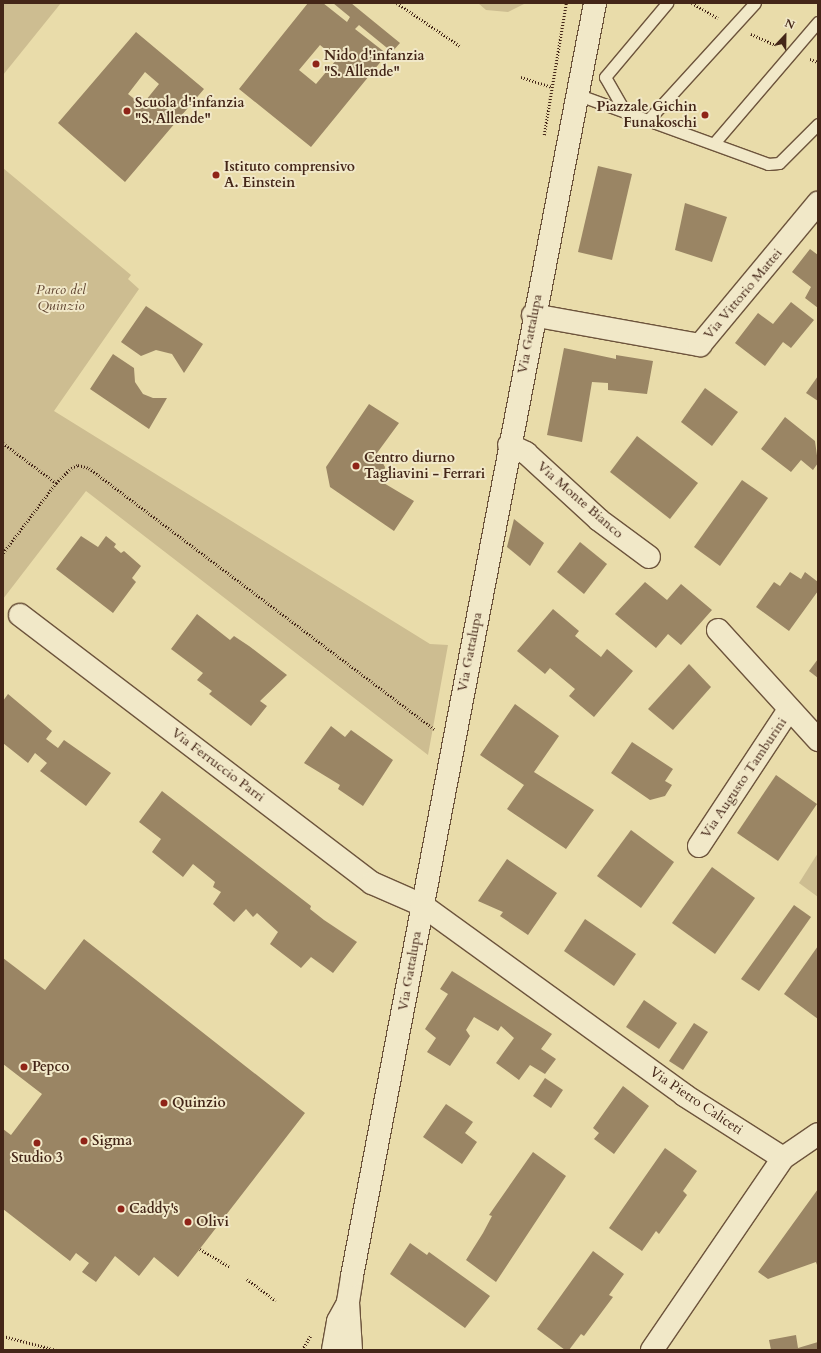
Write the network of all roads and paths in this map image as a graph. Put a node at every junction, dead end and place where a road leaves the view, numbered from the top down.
1 (397, 3) edge
2 (595, 3) edge
3 (667, 3) edge
4 (692, 3) edge
5 (755, 3) edge
6 (818, 22) edge
7 (735, 28) junction
8 (460, 46) dead end
9 (794, 52) junction
10 (818, 62) edge
11 (521, 77) dead end
12 (552, 87) dead end
13 (576, 94) junction
14 (624, 110) junction
15 (649, 119) junction
16 (818, 124) edge
17 (715, 142) junction
18 (818, 203) edge
19 (533, 315) junction
20 (3, 443) edge
21 (509, 445) junction
22 (56, 483) junction
23 (3, 553) edge
24 (649, 557) dead end
25 (20, 615) dead end
26 (718, 630) dead end
27 (788, 711) junction
28 (438, 732) dead end
29 (818, 740) edge
30 (699, 846) dead end
31 (422, 906) junction
32 (818, 1134) edge
33 (783, 1158) junction
34 (200, 1249) dead end
35 (230, 1267) dead end
36 (247, 1279) dead end
37 (276, 1301) dead end
38 (348, 1302) junction
39 (3, 1336) edge
40 (56, 1350) edge
41 (333, 1350) edge
42 (351, 1350) edge
43 (652, 1350) edge

1 - 8 path
2 - 13 street, Via Gattalupa
3 - 14 lane
4 - 7 path
5 - 7 lane
6 - 9 lane
7 - 9 path
7 - 15 lane
9 - 10 path
9 - 17 lane
11 - 12 path
13 - 14 lane
13 - 19 street, Via Gattalupa
14 - 15 lane
15 - 17 lane
16 - 17 lane
18 - 19 street, Via Vittorio Mattei
19 - 21 street, Via Gattalupa
20 - 22 path
21 - 24 street, Via Monte Bianco
21 - 31 street, Via Gattalupa
22 - 23 path
22 - 28 path
25 - 31 street, Via Ferruccio Parri
26 - 27 street, Via Augusto Tamburini
27 - 29 street, Via Augusto Tamburini
27 - 30 street, Via Augusto Tamburini
31 - 33 street, Via Pietro Caliceti
31 - 38 street, Via Gattalupa
32 - 33 street
33 - 43 street
34 - 35 path
36 - 37 path
38 - 41 street, Via Gattalupa
38 - 42 street, Via Gattalupa
39 - 40 path

